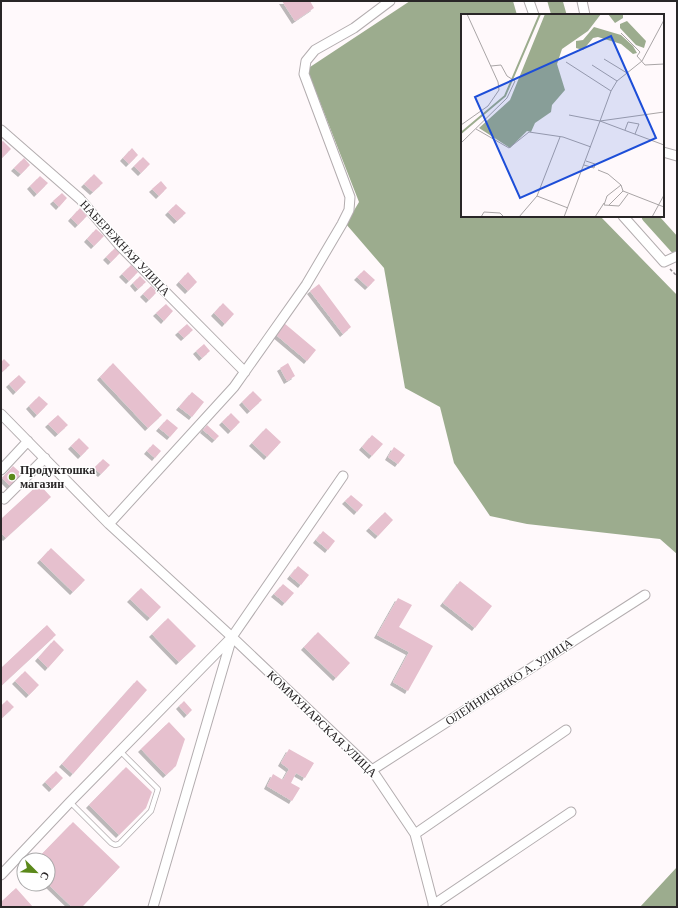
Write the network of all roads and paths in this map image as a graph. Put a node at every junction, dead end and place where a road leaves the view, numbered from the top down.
1 (390, 1) edge
2 (529, 1) edge
3 (582, 1) edge
4 (534, 14) edge
5 (585, 14) edge
6 (1, 130) edge
7 (664, 152) edge
8 (677, 156) edge
9 (623, 217) edge
10 (676, 256) edge
11 (245, 372) junction
12 (1, 414) edge
13 (28, 441) junction
14 (45, 458) junction
15 (1, 470) edge
16 (343, 476) dead end
17 (1, 497) edge
18 (109, 524) junction
19 (644, 595) dead end
20 (232, 638) junction
21 (566, 730) dead end
22 (120, 751) junction
23 (372, 770) junction
24 (70, 802) junction
25 (571, 812) dead end
26 (415, 834) junction
27 (1, 875) edge
28 (434, 906) edge
29 (153, 907) edge

1 - 11 street
2 - 4 street
3 - 5 street
6 - 11 street, НАБЕРЕЖНАЯ УЛИЦА
7 - 8 street
9 - 10 street
11 - 18 street
12 - 13 street, КОММУНАРСКАЯ УЛИЦА
13 - 14 street, КОММУНАРСКАЯ УЛИЦА
13 - 15 street
14 - 17 street
14 - 18 street, КОММУНАРСКАЯ УЛИЦА
16 - 20 street
18 - 20 street, КОММУНАРСКАЯ УЛИЦА
19 - 23 street, ОЛЕЙНИЧЕНКО А. УЛИЦА
20 - 22 street
20 - 23 street, КОММУНАРСКАЯ УЛИЦА
20 - 29 street
21 - 26 street
22 - 24 street
22 - 24 lane
23 - 26 street, КОММУНАРСКАЯ УЛИЦА
24 - 27 street
25 - 28 street
26 - 28 street, КОММУНАРСКАЯ УЛИЦА

